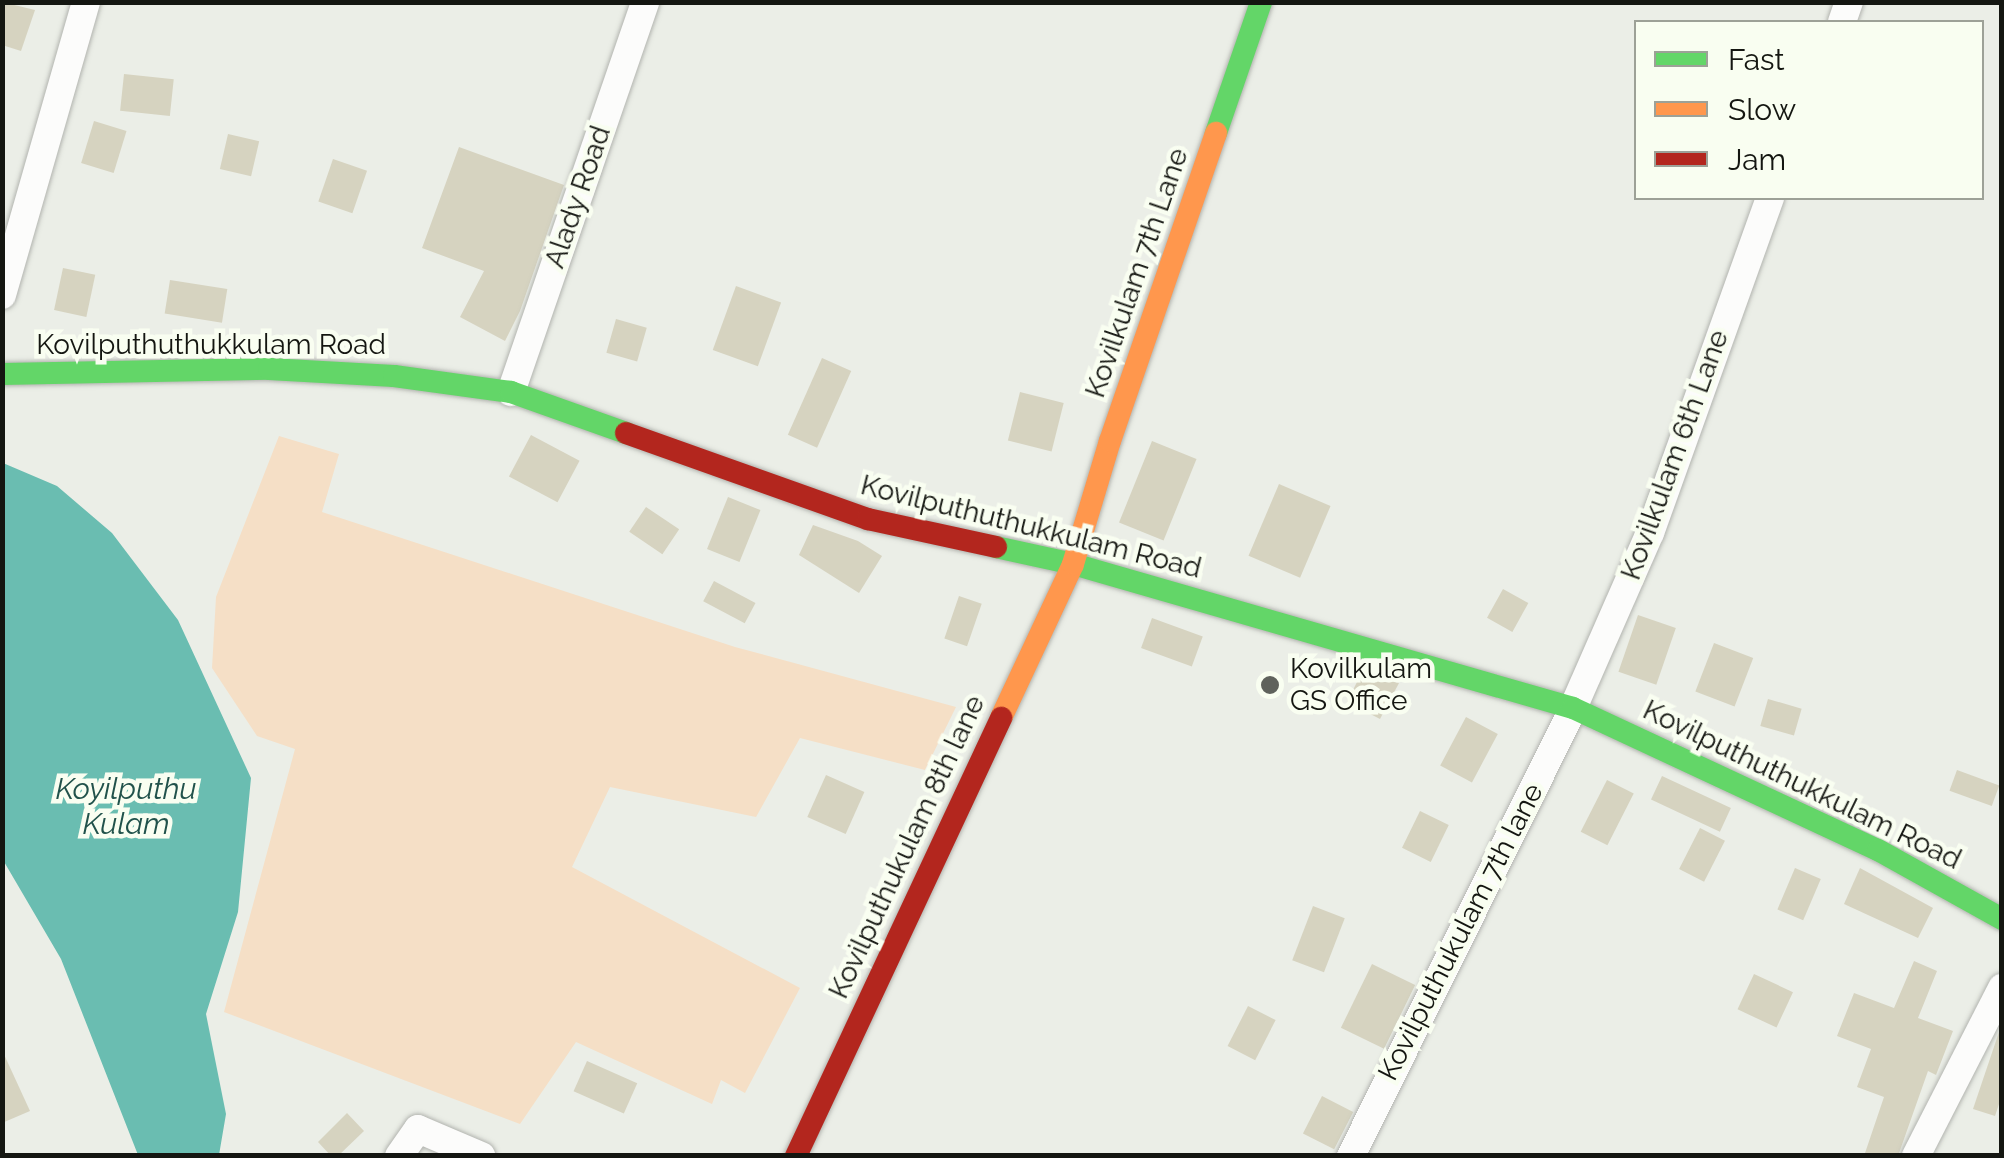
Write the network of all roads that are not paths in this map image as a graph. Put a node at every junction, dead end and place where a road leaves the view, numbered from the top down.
1 (86, 2) edge
2 (645, 2) edge
3 (1261, 2) edge
4 (1769, 200) edge
5 (2, 295) edge
6 (2, 374) edge
7 (511, 392) junction
8 (1073, 564) junction
9 (1573, 708) junction
10 (2002, 919) edge
11 (2002, 988) edge
12 (399, 1156) edge
13 (480, 1156) edge
14 (796, 1156) edge
15 (1352, 1156) edge
16 (1916, 1156) edge

1 - 5 street
2 - 7 street, Alady Road
3 - 8 street, Kovilkulam 7th Lane
4 - 9 street, Kovilkulam 6th Lane
6 - 7 street, Kovilputhuthukkulam Road
7 - 8 street, Kovilputhuthukkulam Road
8 - 9 street, Kovilputhuthukkulam Road
8 - 14 street, Kovilputhukulam 8th lane
9 - 10 street, Kovilputhuthukkulam Road
9 - 15 street, Kovilputhukulam 7th lane
11 - 16 street
12 - 13 street

